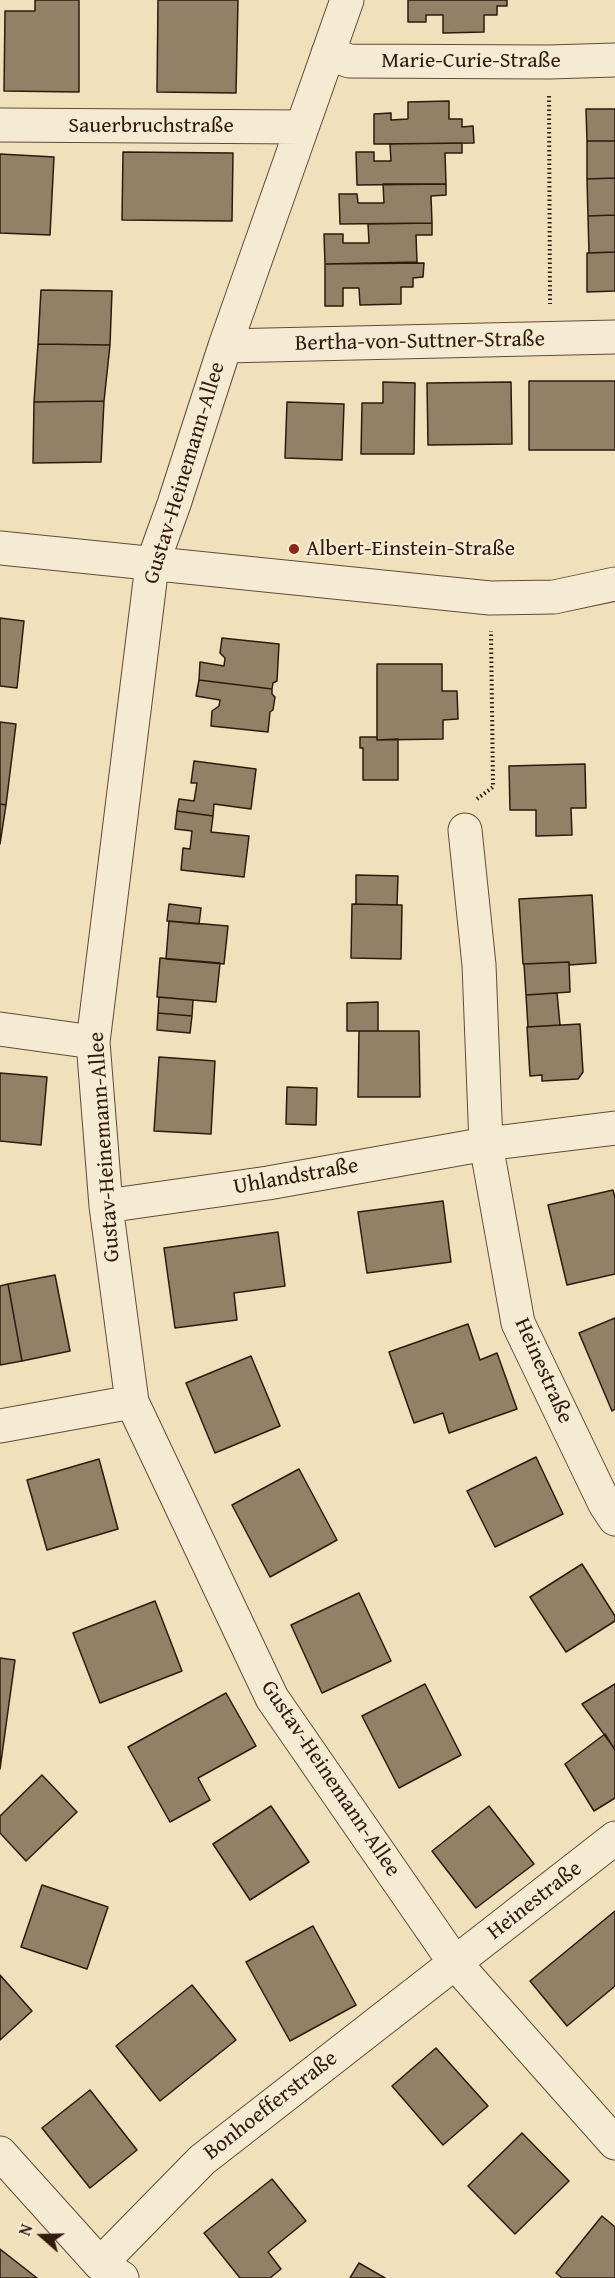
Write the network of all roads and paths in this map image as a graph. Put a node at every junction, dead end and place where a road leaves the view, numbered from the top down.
1 (347, 0) edge
2 (328, 53) junction
3 (615, 60) edge
4 (549, 62) junction
5 (0, 125) edge
6 (302, 127) junction
7 (615, 337) edge
8 (550, 340) junction
9 (225, 346) junction
10 (0, 548) edge
11 (152, 565) junction
12 (615, 584) edge
13 (490, 598) junction
14 (465, 830) joint
15 (0, 1029) edge
16 (93, 1042) junction
17 (615, 1128) edge
18 (486, 1144) junction
19 (106, 1206) junction
20 (132, 1402) junction
21 (0, 1426) edge
22 (615, 1519) edge
23 (615, 1838) edge
24 (454, 1963) junction
25 (615, 2144) edge
26 (0, 2153) edge
27 (111, 2271) edge

1 - 2 street, Gustav-Heinemann-Allee
2 - 4 street, Marie-Curie-Straße
2 - 6 street, Gustav-Heinemann-Allee
3 - 4 street, Marie-Curie-Straße
4 - 8 path
5 - 6 street, Sauerbruchstraße
6 - 9 street, Gustav-Heinemann-Allee
7 - 8 street, Bertha-von-Suttner-Straße
8 - 9 street, Bertha-von-Suttner-Straße
9 - 11 street, Gustav-Heinemann-Allee
10 - 11 street
11 - 13 street
11 - 16 street, Gustav-Heinemann-Allee
12 - 13 street
13 - 14 path
14 - 18 street
15 - 16 street
16 - 19 street, Gustav-Heinemann-Allee
17 - 18 street, Uhlandstraße
18 - 19 street, Uhlandstraße
18 - 22 street, Heinestraße
19 - 20 street, Gustav-Heinemann-Allee
20 - 21 street
20 - 24 street, Gustav-Heinemann-Allee
23 - 24 street, Heinestraße
24 - 25 street, Gustav-Heinemann-Allee
24 - 27 street, Bonhoefferstraße
26 - 27 street, Bonhoefferstraße

